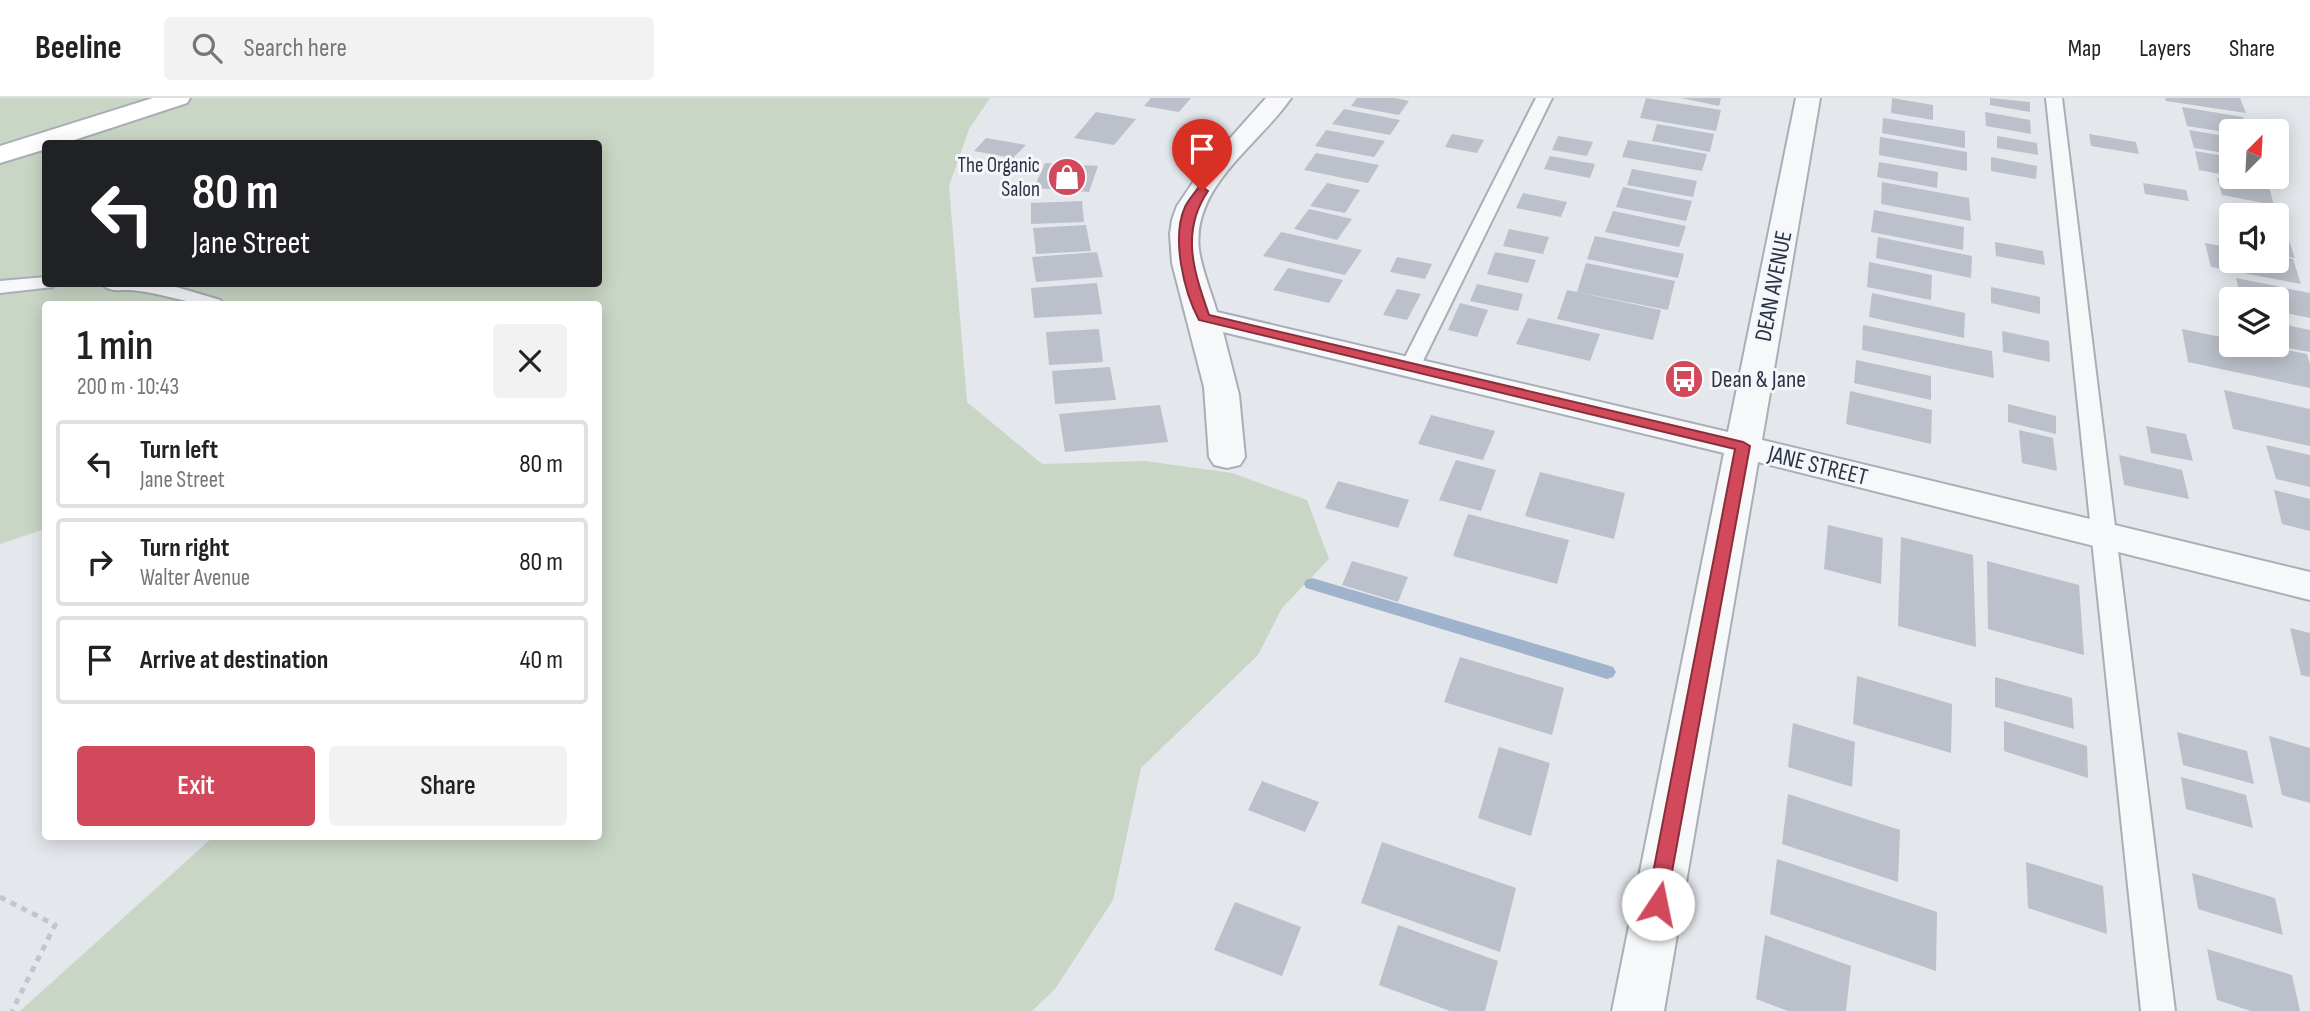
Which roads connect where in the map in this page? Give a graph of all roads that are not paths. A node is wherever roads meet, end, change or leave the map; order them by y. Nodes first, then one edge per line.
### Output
1 (178, 98) edge
2 (1279, 98) edge
3 (1544, 98) edge
4 (1808, 98) edge
5 (2054, 98) edge
6 (47, 140) edge
7 (42, 142) edge
8 (0, 155) edge
9 (42, 283) edge
10 (0, 287) edge
11 (158, 287) edge
12 (203, 301) edge
13 (1204, 318) junction
14 (1410, 367) junction
15 (1743, 446) junction
16 (1227, 457) dead end
17 (2102, 535) junction
18 (2310, 586) edge
19 (1638, 1011) edge
20 (2158, 1011) edge

1 - 6 main road
2 - 13 street
3 - 14 lane
4 - 15 street, DEAN AVENUE
5 - 17 lane
7 - 8 main road
9 - 10 lane
11 - 12 lane
13 - 14 street, JANE STREET
13 - 16 street
14 - 15 street, JANE STREET
15 - 17 street, JANE STREET
15 - 19 street, DEAN AVENUE
17 - 18 street, JANE STREET
17 - 20 lane

